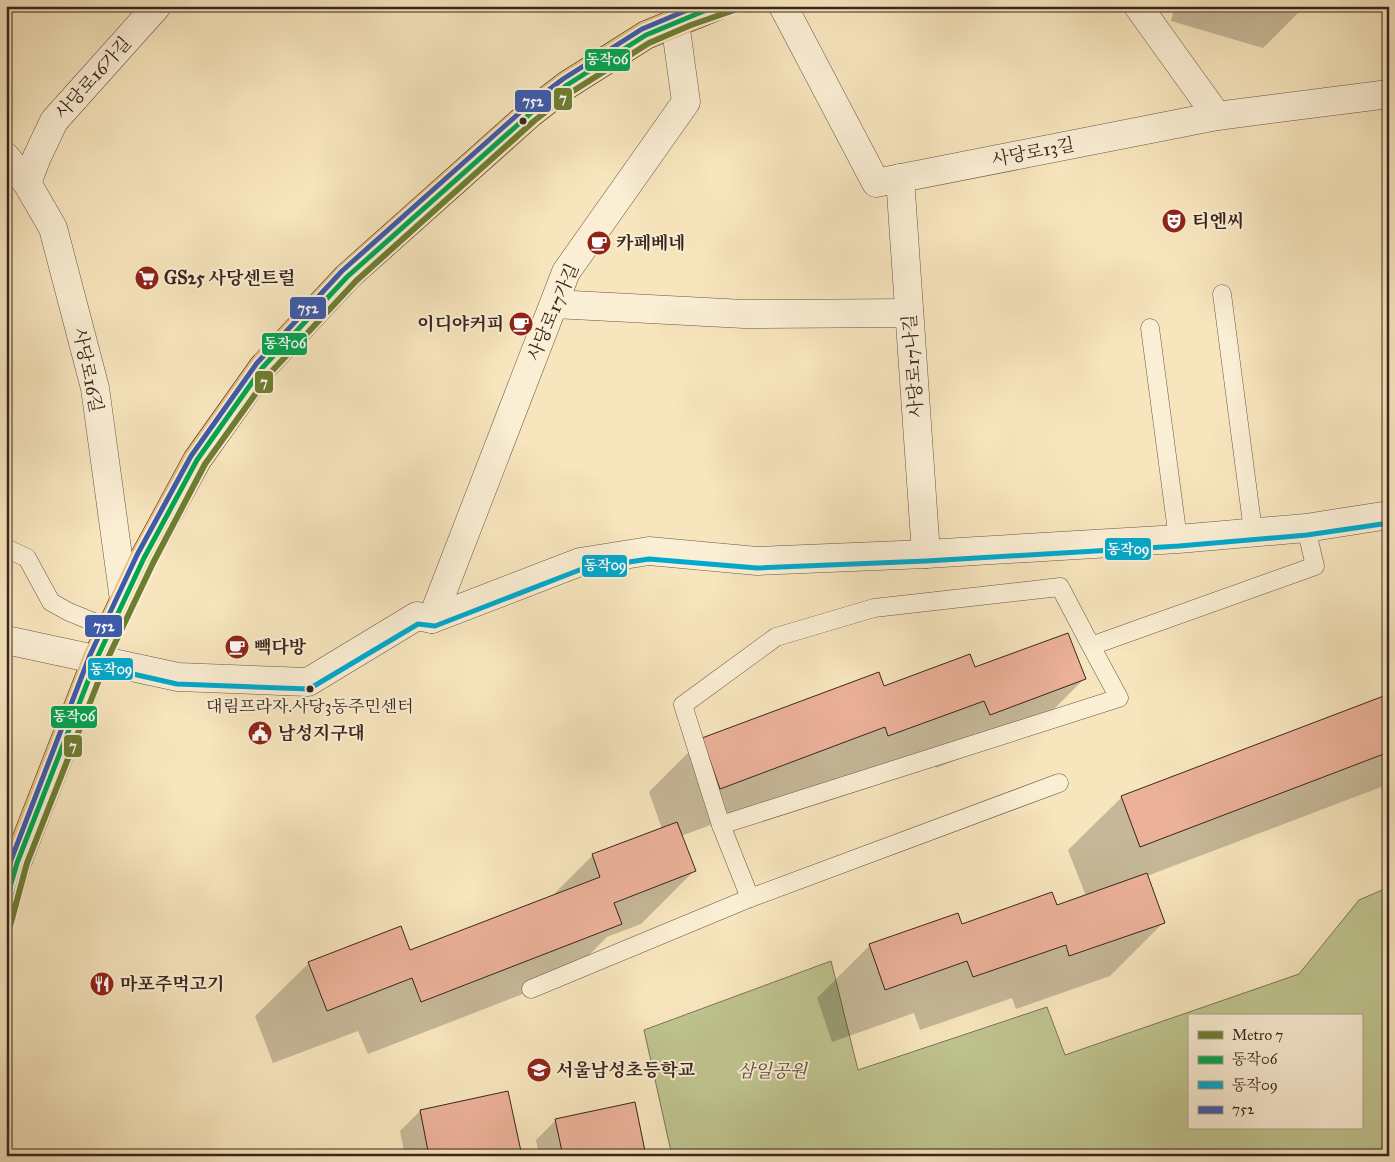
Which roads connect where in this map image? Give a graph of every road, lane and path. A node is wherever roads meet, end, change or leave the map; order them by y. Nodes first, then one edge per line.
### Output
1 (157, 6) edge
2 (717, 6) edge
3 (783, 6) edge
4 (1138, 6) edge
5 (675, 22) junction
6 (1389, 94) edge
7 (1217, 116) junction
8 (6, 157) edge
9 (900, 178) junction
10 (27, 183) junction
11 (1222, 294) dead end
12 (554, 304) junction
13 (909, 313) junction
14 (1150, 328) dead end
15 (1389, 515) edge
16 (1306, 528) junction
17 (1253, 531) junction
18 (1178, 539) junction
19 (6, 548) edge
20 (926, 554) junction
21 (124, 600) junction
22 (432, 619) junction
23 (111, 629) junction
24 (6, 640) edge
25 (1091, 646) junction
26 (97, 658) junction
27 (1059, 783) dead end
28 (721, 825) junction
29 (750, 898) junction
30 (6, 902) edge
31 (532, 989) dead end

1 - 10 street, 사당로16가길
2 - 5 main road
3 - 9 street, 사당로13길
4 - 7 street
5 - 12 street, 사당로17가길
5 - 21 main road
6 - 7 street, 사당로13길
7 - 9 street, 사당로13길
8 - 10 street, 사당로16길
9 - 13 street, 사당로17나길
10 - 21 street, 사당로16길
11 - 17 lane
12 - 13 street
12 - 22 street, 사당로17가길
13 - 20 street, 사당로17나길
14 - 18 lane
15 - 16 street
16 - 17 street
16 - 25 lane
17 - 18 street
18 - 20 street
19 - 23 lane
20 - 22 street
21 - 23 main road
22 - 26 street
23 - 26 main road
24 - 26 street
25 - 28 lane
25 - 28 lane
26 - 30 main road
27 - 29 lane
28 - 29 lane
29 - 31 lane

